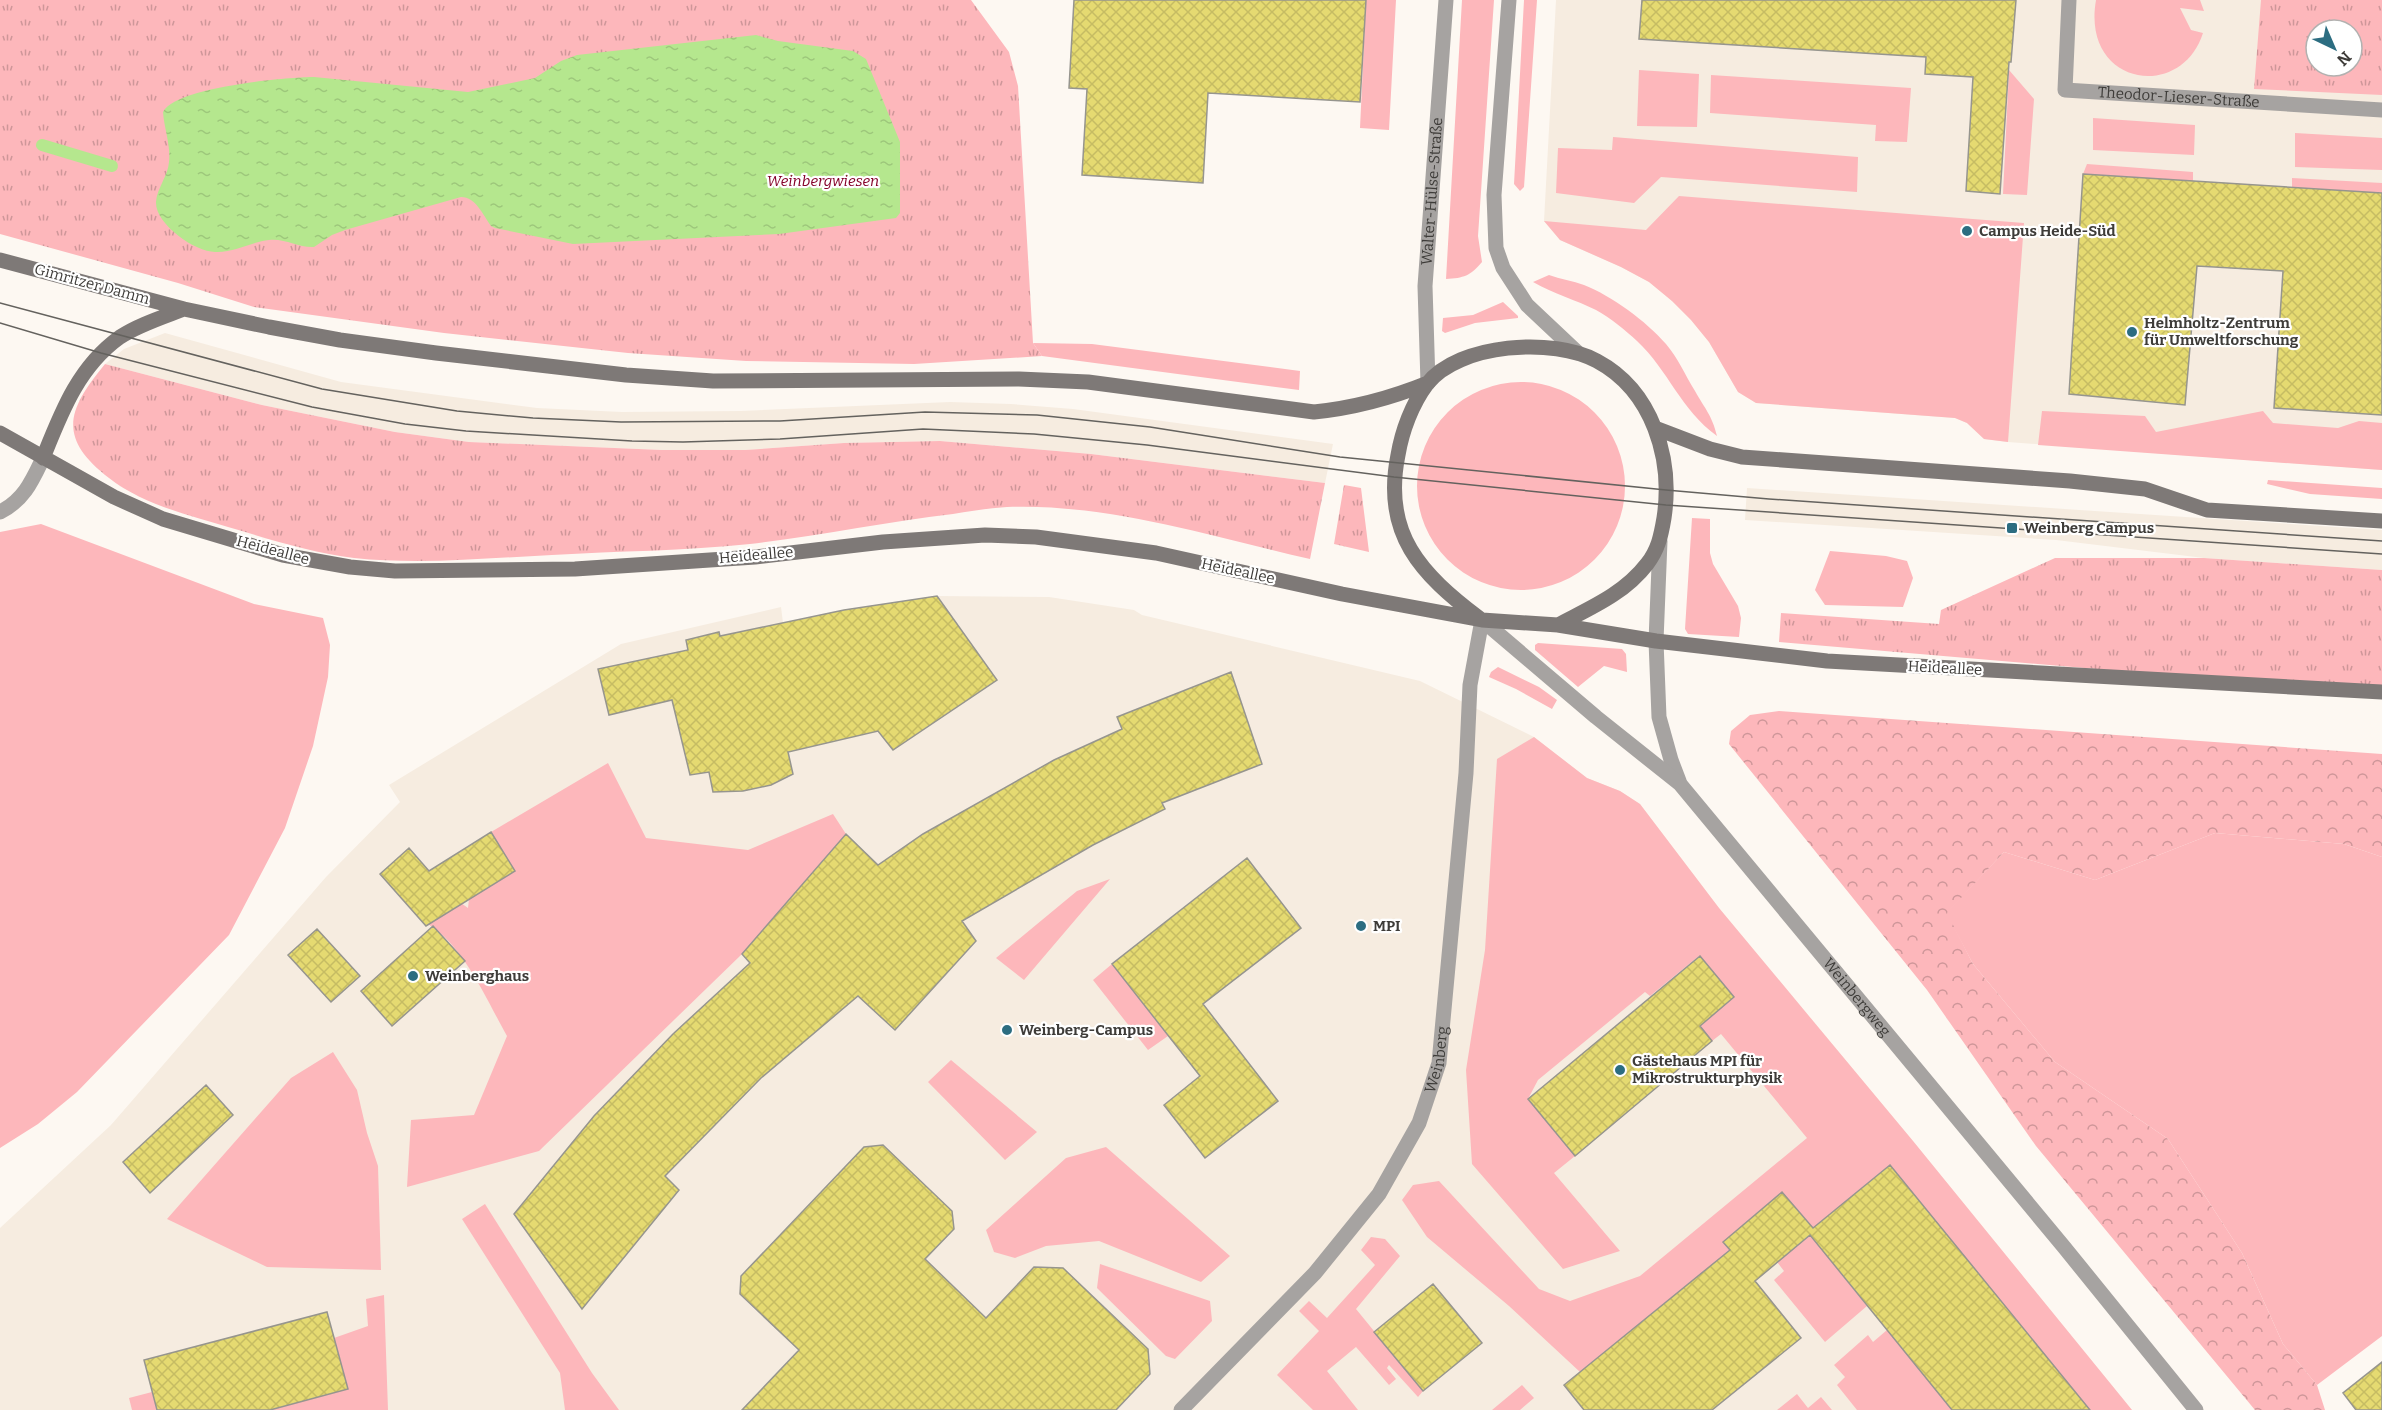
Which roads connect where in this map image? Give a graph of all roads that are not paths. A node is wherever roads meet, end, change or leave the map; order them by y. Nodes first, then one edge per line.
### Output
1 (1446, 0) edge
2 (1509, 0) edge
3 (2069, 0) edge
4 (2382, 110) edge
5 (0, 260) edge
6 (184, 309) junction
7 (1578, 353) junction
8 (1428, 383) junction
9 (1655, 428) junction
10 (0, 433) edge
11 (43, 458) junction
12 (0, 512) edge
13 (2382, 521) edge
14 (1660, 541) junction
15 (1482, 620) junction
16 (1558, 625) junction
17 (1656, 641) junction
18 (2382, 693) edge
19 (1680, 784) junction
20 (1181, 1410) edge
21 (2196, 1410) edge

1 - 8 street, Walter-Hülse-Straße
2 - 7 street
3 - 4 street, Theodor-Lieser-Straße
5 - 6 main road, Gimritzer Damm
6 - 8 main road
6 - 11 main road
7 - 8 main road
7 - 9 main road
8 - 15 main road
9 - 13 main road
9 - 14 main road
10 - 11 main road
11 - 12 street
11 - 15 main road, Heideallee
14 - 16 main road
14 - 17 street
15 - 16 main road, Heideallee
15 - 19 street, Weinbergweg
15 - 20 street, Weinberg
16 - 17 main road, Heideallee
17 - 18 main road, Heideallee
17 - 19 street
19 - 21 street, Weinbergweg

